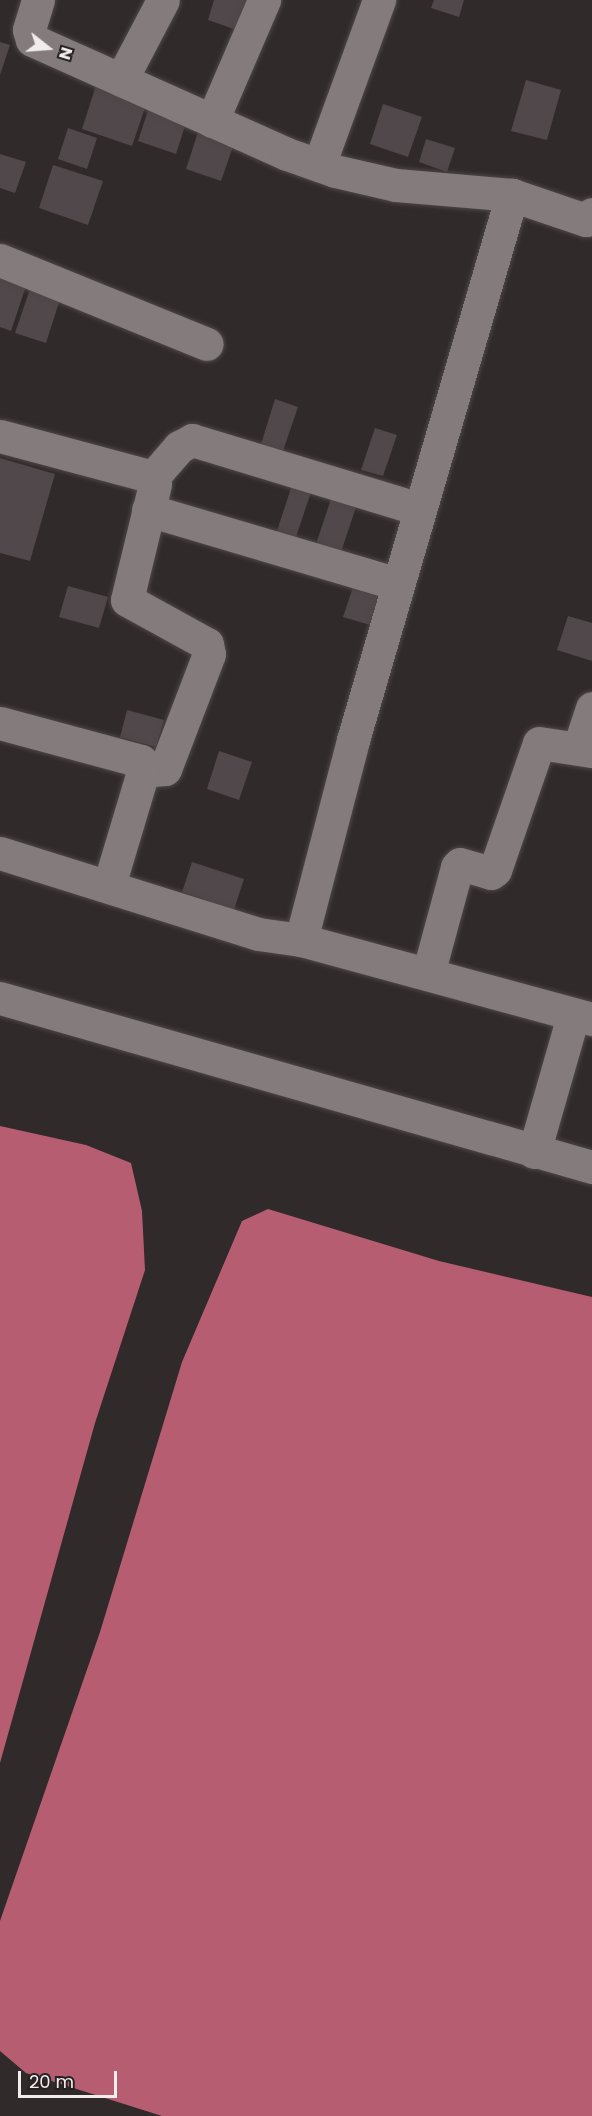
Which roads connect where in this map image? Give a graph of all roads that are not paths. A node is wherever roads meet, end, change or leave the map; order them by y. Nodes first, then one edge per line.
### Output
1 (38, 0) edge
2 (163, 0) edge
3 (264, 0) edge
4 (379, 0) edge
5 (121, 80) junction
6 (212, 121) junction
7 (319, 165) junction
8 (512, 195) junction
9 (590, 219) edge
10 (0, 260) edge
11 (207, 344) dead end
12 (0, 436) edge
13 (153, 477) junction
14 (419, 509) junction
15 (148, 510) junction
16 (398, 584) junction
17 (592, 708) edge
18 (0, 723) edge
19 (586, 749) edge
20 (143, 771) junction
21 (0, 853) edge
22 (109, 885) junction
23 (302, 940) junction
24 (428, 974) junction
25 (0, 998) edge
26 (580, 1024) edge
27 (534, 1152) junction
28 (592, 1167) edge

1 - 5 street
2 - 5 street
3 - 6 street
4 - 7 street
5 - 6 street
6 - 7 street
7 - 8 street
8 - 9 street
8 - 14 street
10 - 11 street
12 - 13 street
13 - 14 street
13 - 15 street
14 - 16 street
15 - 16 street
15 - 20 street
16 - 23 street
17 - 19 street
18 - 20 street
19 - 24 street
20 - 22 street
21 - 22 street
22 - 23 street
23 - 24 street
24 - 26 street
25 - 27 street
26 - 27 street
27 - 28 street

